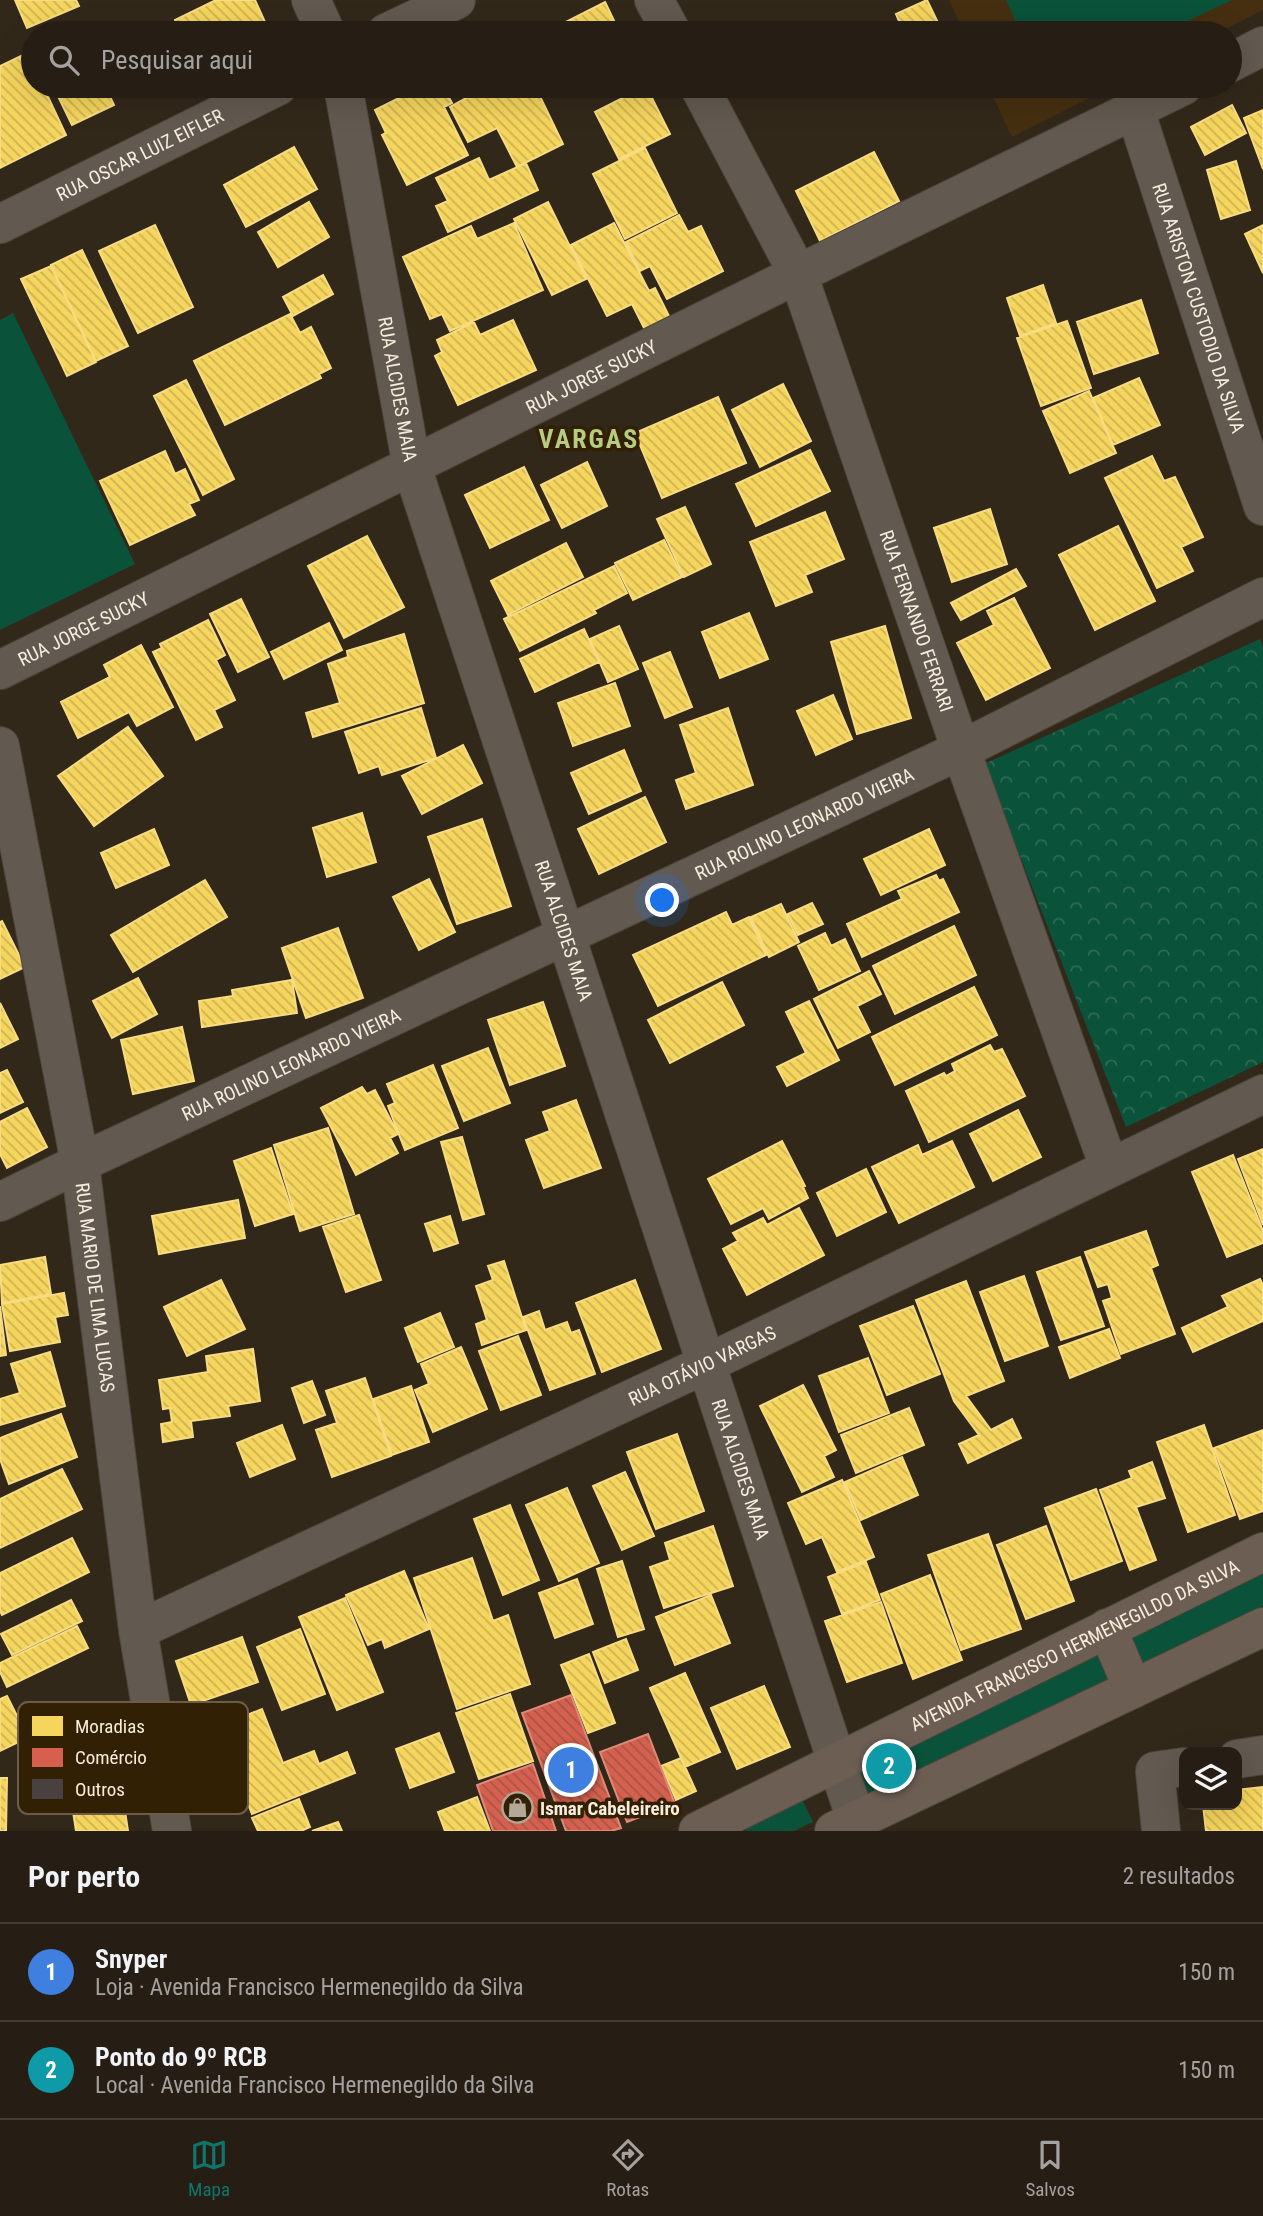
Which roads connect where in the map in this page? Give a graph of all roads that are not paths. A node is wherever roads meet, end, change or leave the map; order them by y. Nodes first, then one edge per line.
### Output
1 (311, 0) edge
2 (456, 0) edge
3 (654, 0) edge
4 (321, 21) edge
5 (411, 21) edge
6 (665, 21) edge
7 (1263, 46) edge
8 (1242, 57) edge
9 (254, 98) edge
10 (346, 98) edge
11 (705, 98) edge
12 (1159, 98) edge
13 (1135, 110) junction
14 (0, 223) edge
15 (798, 274) junction
16 (412, 467) junction
17 (1263, 506) edge
18 (1263, 597) edge
19 (0, 670) edge
20 (0, 746) edge
21 (961, 750) junction
22 (568, 936) junction
23 (1263, 1094) edge
24 (80, 1163) junction
25 (1109, 1167) junction
26 (0, 1202) edge
27 (706, 1364) junction
28 (1263, 1552) edge
29 (1263, 1627) edge
30 (1107, 1628) junction
31 (138, 1630) junction
32 (1133, 1689) junction
33 (150, 1702) edge
34 (1263, 1755) edge
35 (1242, 1758) edge
36 (836, 1761) junction
37 (1179, 1768) edge
38 (845, 1826) edge
39 (698, 1831) edge
40 (1161, 1831) edge

1 - 4 street
2 - 5 street
3 - 6 street
7 - 8 street
9 - 14 street, RUA OSCAR LUIZ EIFLER
10 - 16 street, RUA ALCIDES MAIA
11 - 15 street, RUA FERNANDO FERRARI
12 - 13 street, RUA JORGE SUCKY
13 - 15 street, RUA JORGE SUCKY
13 - 17 street, RUA ARISTON CUSTODIO DA SILVA
15 - 16 street, RUA JORGE SUCKY
15 - 21 street, RUA FERNANDO FERRARI
16 - 19 street, RUA JORGE SUCKY
16 - 22 street, RUA ALCIDES MAIA
18 - 21 street, RUA ROLINO LEONARDO VIEIRA
20 - 24 street, RUA MARIO DE LIMA LUCAS
21 - 22 street, RUA ROLINO LEONARDO VIEIRA
21 - 25 street, RUA FERNANDO FERRARI
22 - 24 street, RUA ROLINO LEONARDO VIEIRA
22 - 27 street, RUA ALCIDES MAIA
23 - 25 street, RUA OTÁVIO VARGAS
24 - 26 street, RUA ROLINO LEONARDO VIEIRA
24 - 31 street, RUA MARIO DE LIMA LUCAS
25 - 27 street, RUA OTÁVIO VARGAS
27 - 31 street, RUA OTÁVIO VARGAS
27 - 36 street, RUA ALCIDES MAIA
28 - 30 main road, AVENIDA FRANCISCO HERMENEGILDO DA SILVA
29 - 32 main road
30 - 32 main road
30 - 36 main road, AVENIDA FRANCISCO HERMENEGILDO DA SILVA
31 - 33 street, RUA MARIO DE LIMA LUCAS
32 - 38 main road
34 - 35 street
36 - 38 street, RUA ALCIDES MAIA
36 - 39 main road, AVENIDA FRANCISCO HERMENEGILDO DA SILVA
37 - 40 street

